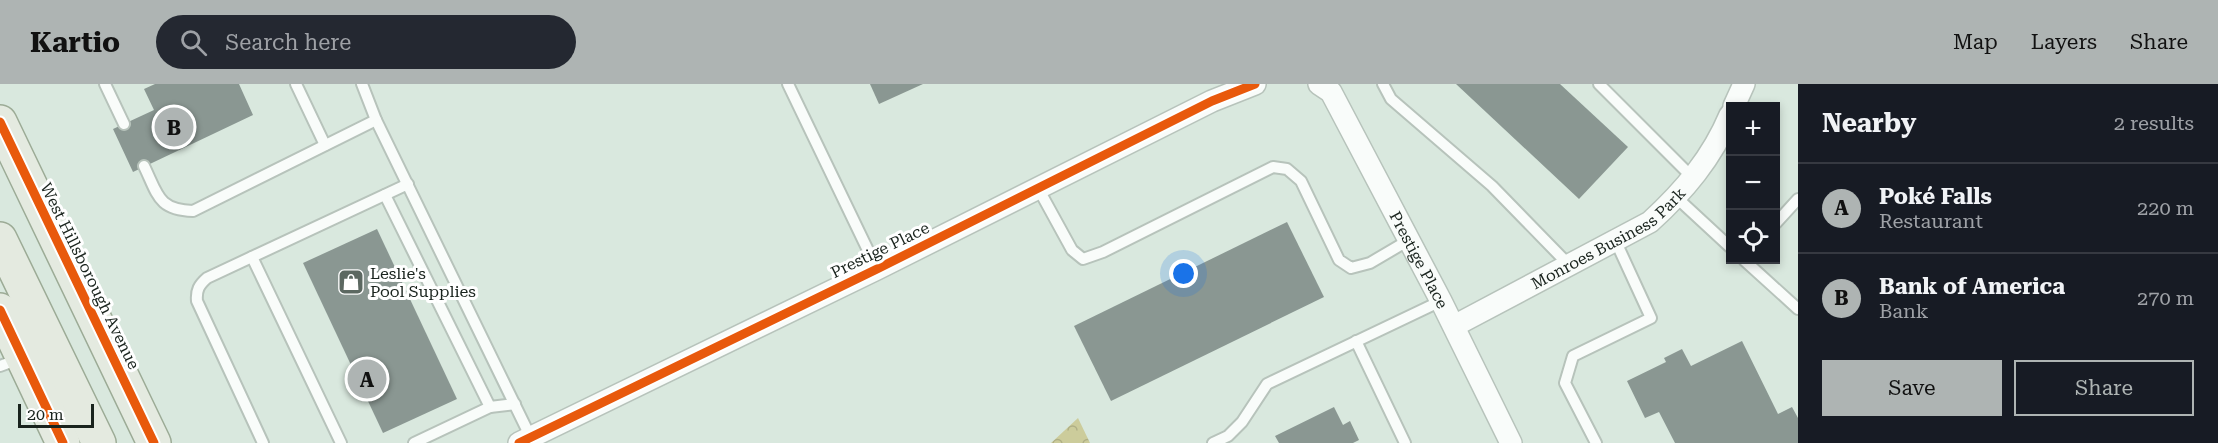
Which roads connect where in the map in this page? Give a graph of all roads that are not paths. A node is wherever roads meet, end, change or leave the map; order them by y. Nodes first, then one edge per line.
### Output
1 (105, 84) edge
2 (296, 84) edge
3 (362, 84) edge
4 (788, 84) edge
5 (1255, 84) edge
6 (1319, 84) edge
7 (1383, 84) edge
8 (1599, 84) edge
9 (1744, 84) edge
10 (1736, 102) edge
11 (376, 120) junction
12 (124, 124) dead end
13 (1726, 125) edge
14 (2, 129) edge
15 (325, 145) junction
16 (144, 166) dead end
17 (1693, 178) junction
18 (408, 184) junction
19 (1038, 188) junction
20 (385, 195) junction
21 (1677, 198) junction
22 (1798, 199) edge
23 (1780, 219) edge
24 (0, 239) edge
25 (1409, 240) junction
26 (1616, 242) junction
27 (1726, 242) edge
28 (252, 257) junction
29 (1748, 264) edge
30 (1570, 266) junction
31 (877, 268) junction
32 (1441, 301) junction
33 (1798, 309) edge
34 (0, 310) edge
35 (1454, 326) junction
36 (1356, 342) junction
37 (11, 362) edge
38 (515, 404) junction
39 (490, 407) junction
40 (525, 440) edge
41 (63, 443) edge
42 (99, 443) edge
43 (154, 443) edge
44 (263, 443) edge
45 (341, 443) edge
46 (414, 443) edge
47 (1213, 443) edge
48 (1405, 443) edge
49 (1510, 443) edge
50 (1596, 443) edge

1 - 12 lane
2 - 15 lane
3 - 11 lane
4 - 31 lane
5 - 19 street, Prestige Place
6 - 25 street, Prestige Place
7 - 30 lane
8 - 17 lane
9 - 10 street
11 - 15 lane
11 - 18 lane
13 - 17 street, Monroes Business Park
14 - 43 main road, West Hillsborough Avenue
15 - 16 lane
17 - 21 street, Monroes Business Park
18 - 20 lane
18 - 38 lane
19 - 25 lane
19 - 31 street, Prestige Place
20 - 28 lane
20 - 39 lane
21 - 26 street, Monroes Business Park
21 - 27 lane
22 - 23 lane
24 - 42 main road
25 - 32 street, Prestige Place
26 - 30 street, Monroes Business Park
26 - 50 lane
28 - 44 lane
28 - 45 lane
29 - 33 lane
30 - 35 street, Monroes Business Park
31 - 40 street, Prestige Place
32 - 35 street, Prestige Place
32 - 36 lane
34 - 37 main road
35 - 49 street, Prestige Place
36 - 47 lane
36 - 48 lane
37 - 41 main road
38 - 39 lane
38 - 40 lane
39 - 46 lane

